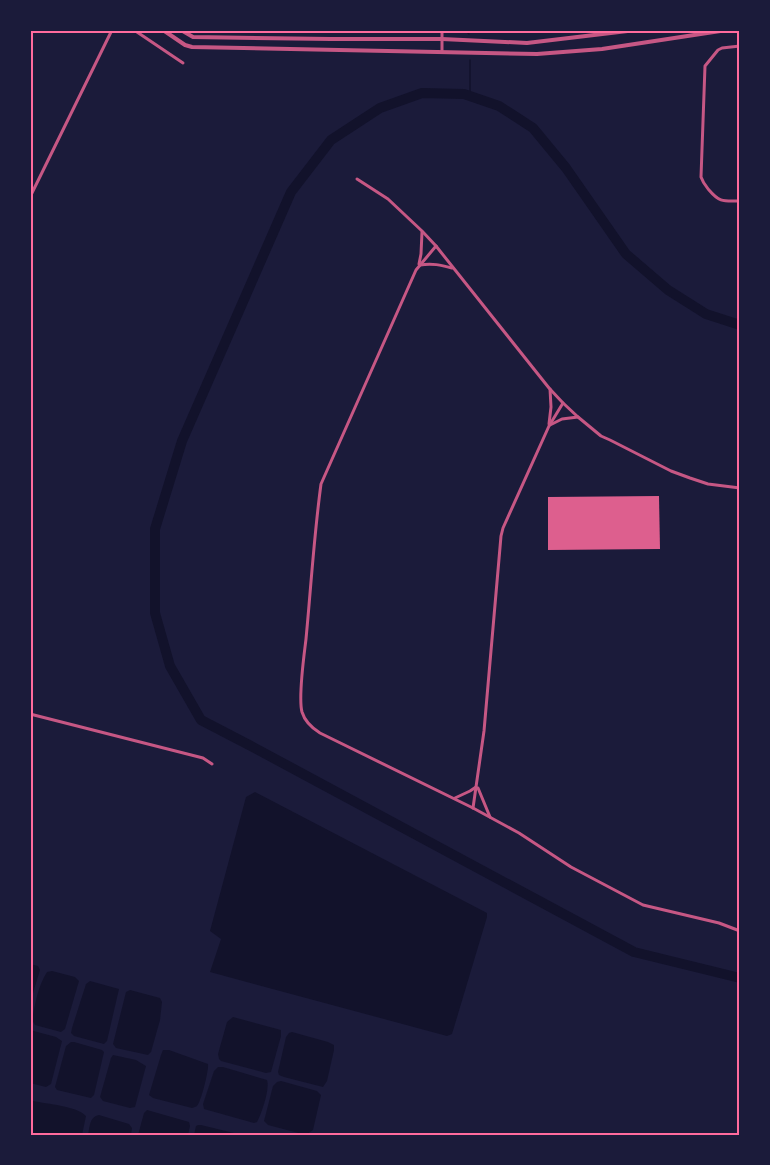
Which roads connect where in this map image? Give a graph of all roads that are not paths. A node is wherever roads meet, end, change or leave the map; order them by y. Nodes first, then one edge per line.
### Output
1 (112, 30) edge
2 (134, 30) edge
3 (163, 30) edge
4 (181, 30) edge
5 (442, 30) edge
6 (636, 30) edge
7 (727, 30) edge
8 (607, 32) edge
9 (442, 39) junction
10 (740, 46) edge
11 (442, 51) junction
12 (183, 63) dead end
13 (357, 179) dead end
14 (30, 197) edge
15 (740, 201) edge
16 (422, 231) junction
17 (436, 246) junction
18 (418, 266) junction
19 (454, 268) junction
20 (549, 388) junction
21 (563, 403) junction
22 (578, 417) junction
23 (549, 426) junction
24 (740, 488) edge
25 (30, 714) edge
26 (212, 764) dead end
27 (477, 786) junction
28 (454, 798) junction
29 (473, 808) junction
30 (490, 817) junction
31 (740, 931) edge

1 - 14 street
2 - 12 street
3 - 11 street
4 - 9 street
5 - 9 street
6 - 8 street
7 - 11 street
8 - 9 street
9 - 11 street
10 - 15 street
13 - 16 street
16 - 17 street
16 - 18 street
17 - 18 street
17 - 19 street
18 - 19 street
18 - 28 street
19 - 20 street
20 - 21 street
20 - 23 street
21 - 22 street
21 - 23 street
22 - 23 street
22 - 24 street
23 - 27 street
25 - 26 street
27 - 28 street
27 - 29 street
27 - 30 street
28 - 29 street
29 - 30 street
30 - 31 street

